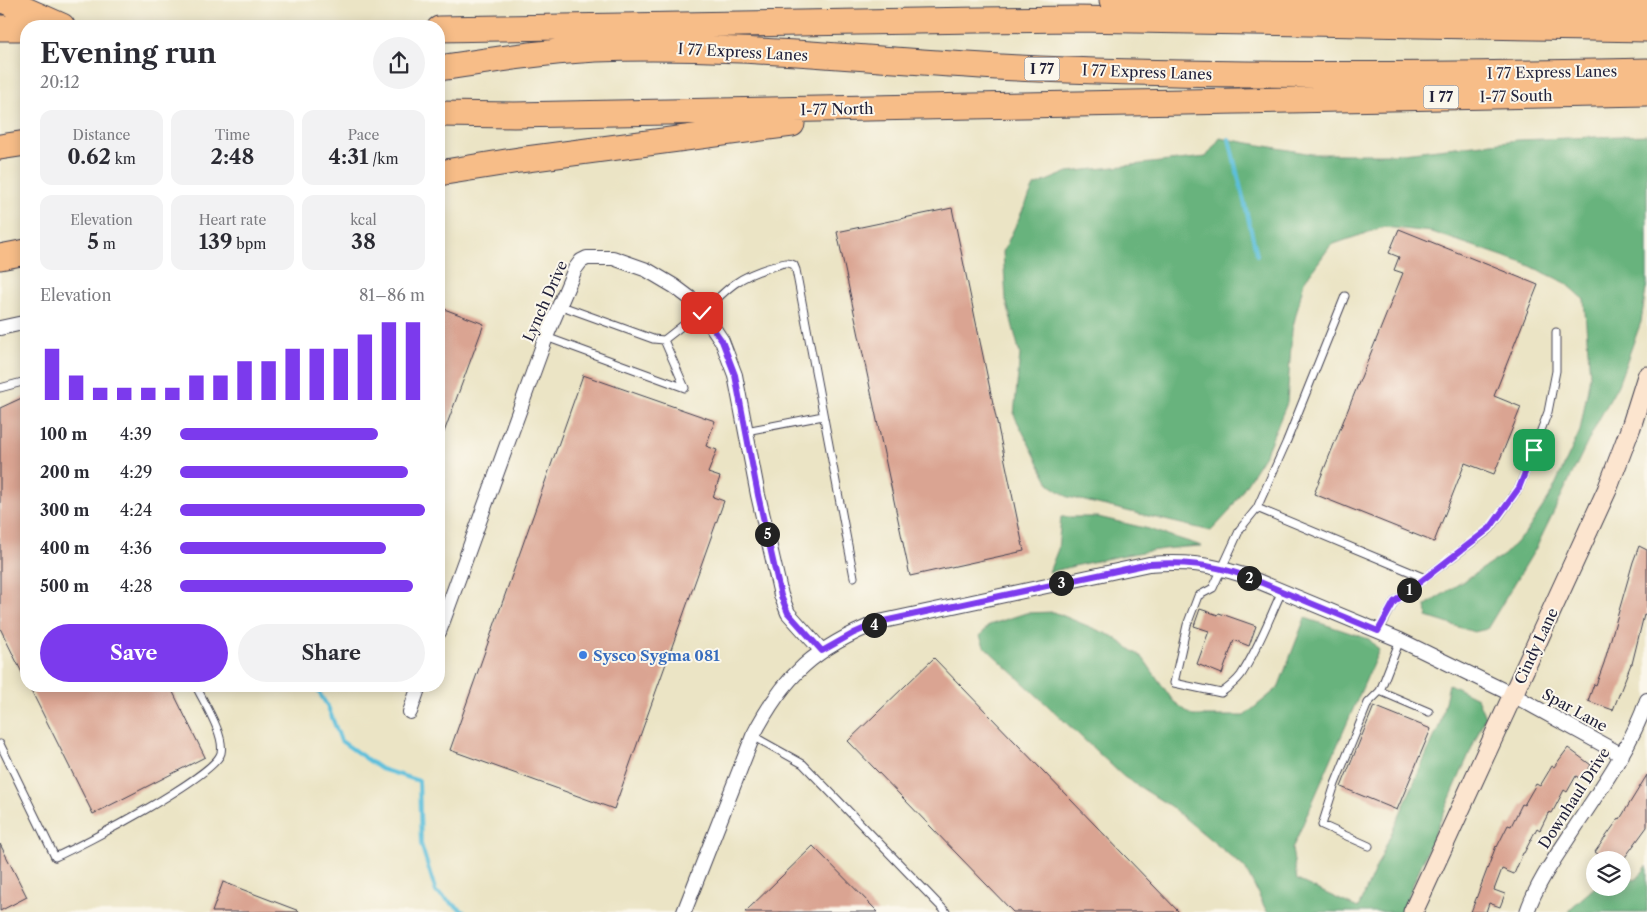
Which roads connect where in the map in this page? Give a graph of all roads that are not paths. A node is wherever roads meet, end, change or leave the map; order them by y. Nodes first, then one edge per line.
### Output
1 (3, 0) edge
2 (1112, 0) edge
3 (1647, 9) edge
4 (48, 20) edge
5 (0, 28) edge
6 (20, 28) edge
7 (445, 29) edge
8 (1647, 29) edge
9 (445, 67) edge
10 (1647, 71) edge
11 (1647, 94) edge
12 (1236, 101) joint
13 (913, 108) junction
14 (445, 114) edge
15 (20, 144) edge
16 (0, 147) edge
17 (445, 172) edge
18 (20, 253) edge
19 (0, 257) edge
20 (1345, 296) dead end
21 (560, 305) junction
22 (702, 312) junction
23 (20, 324) edge
24 (0, 328) edge
25 (1556, 332) dead end
26 (546, 337) junction
27 (664, 340) junction
28 (1647, 376) edge
29 (20, 383) edge
30 (0, 388) edge
31 (823, 416) junction
32 (746, 431) junction
33 (1257, 508) junction
34 (1221, 568) junction
35 (854, 576) dead end
36 (1425, 578) junction
37 (1282, 591) junction
38 (445, 615) edge
39 (1378, 631) junction
40 (1400, 640) junction
41 (822, 651) junction
42 (1380, 691) junction
43 (199, 692) edge
44 (417, 692) edge
45 (1513, 695) junction
46 (1647, 700) edge
47 (410, 712) dead end
48 (1429, 712) dead end
49 (753, 736) junction
50 (0, 744) edge
51 (1622, 755) junction
52 (1369, 846) dead end
53 (684, 912) edge
54 (946, 912) edge
55 (1413, 912) edge
56 (1527, 912) edge

1 - 4 highway
2 - 3 highway
5 - 6 highway
7 - 8 highway, I 77 Express Lanes
9 - 10 highway, I 77 Express Lanes / I 77
11 - 12 highway, I-77 South / I 77
12 - 13 highway, I-77 North / I 77
13 - 14 highway, I-77 North / I 77
13 - 17 highway
15 - 16 highway
18 - 19 highway
20 - 33 lane
21 - 22 street, Lynch Drive
21 - 26 street, Lynch Drive
21 - 27 lane
22 - 27 lane
22 - 31 lane
22 - 32 street, Lynch Drive
23 - 24 street
25 - 36 lane
26 - 27 lane
26 - 38 street, Lynch Drive
28 - 45 main road, Cindy Lane
29 - 30 lane
31 - 32 lane
31 - 35 lane
32 - 41 street, Lynch Drive
33 - 34 lane
33 - 36 lane
34 - 37 street, Spar Lane
34 - 37 lane
34 - 41 street, Spar Lane
36 - 39 lane
37 - 39 street, Spar Lane
39 - 40 street, Spar Lane
40 - 42 lane
40 - 45 street, Spar Lane
41 - 49 street, Spar Lane
42 - 48 lane
42 - 52 lane
43 - 50 lane
44 - 47 street
45 - 51 street, Spar Lane
45 - 55 main road, Cindy Lane
46 - 51 street, Downhaul Drive
49 - 53 street, Spar Lane
49 - 54 lane
51 - 56 street, Downhaul Drive

